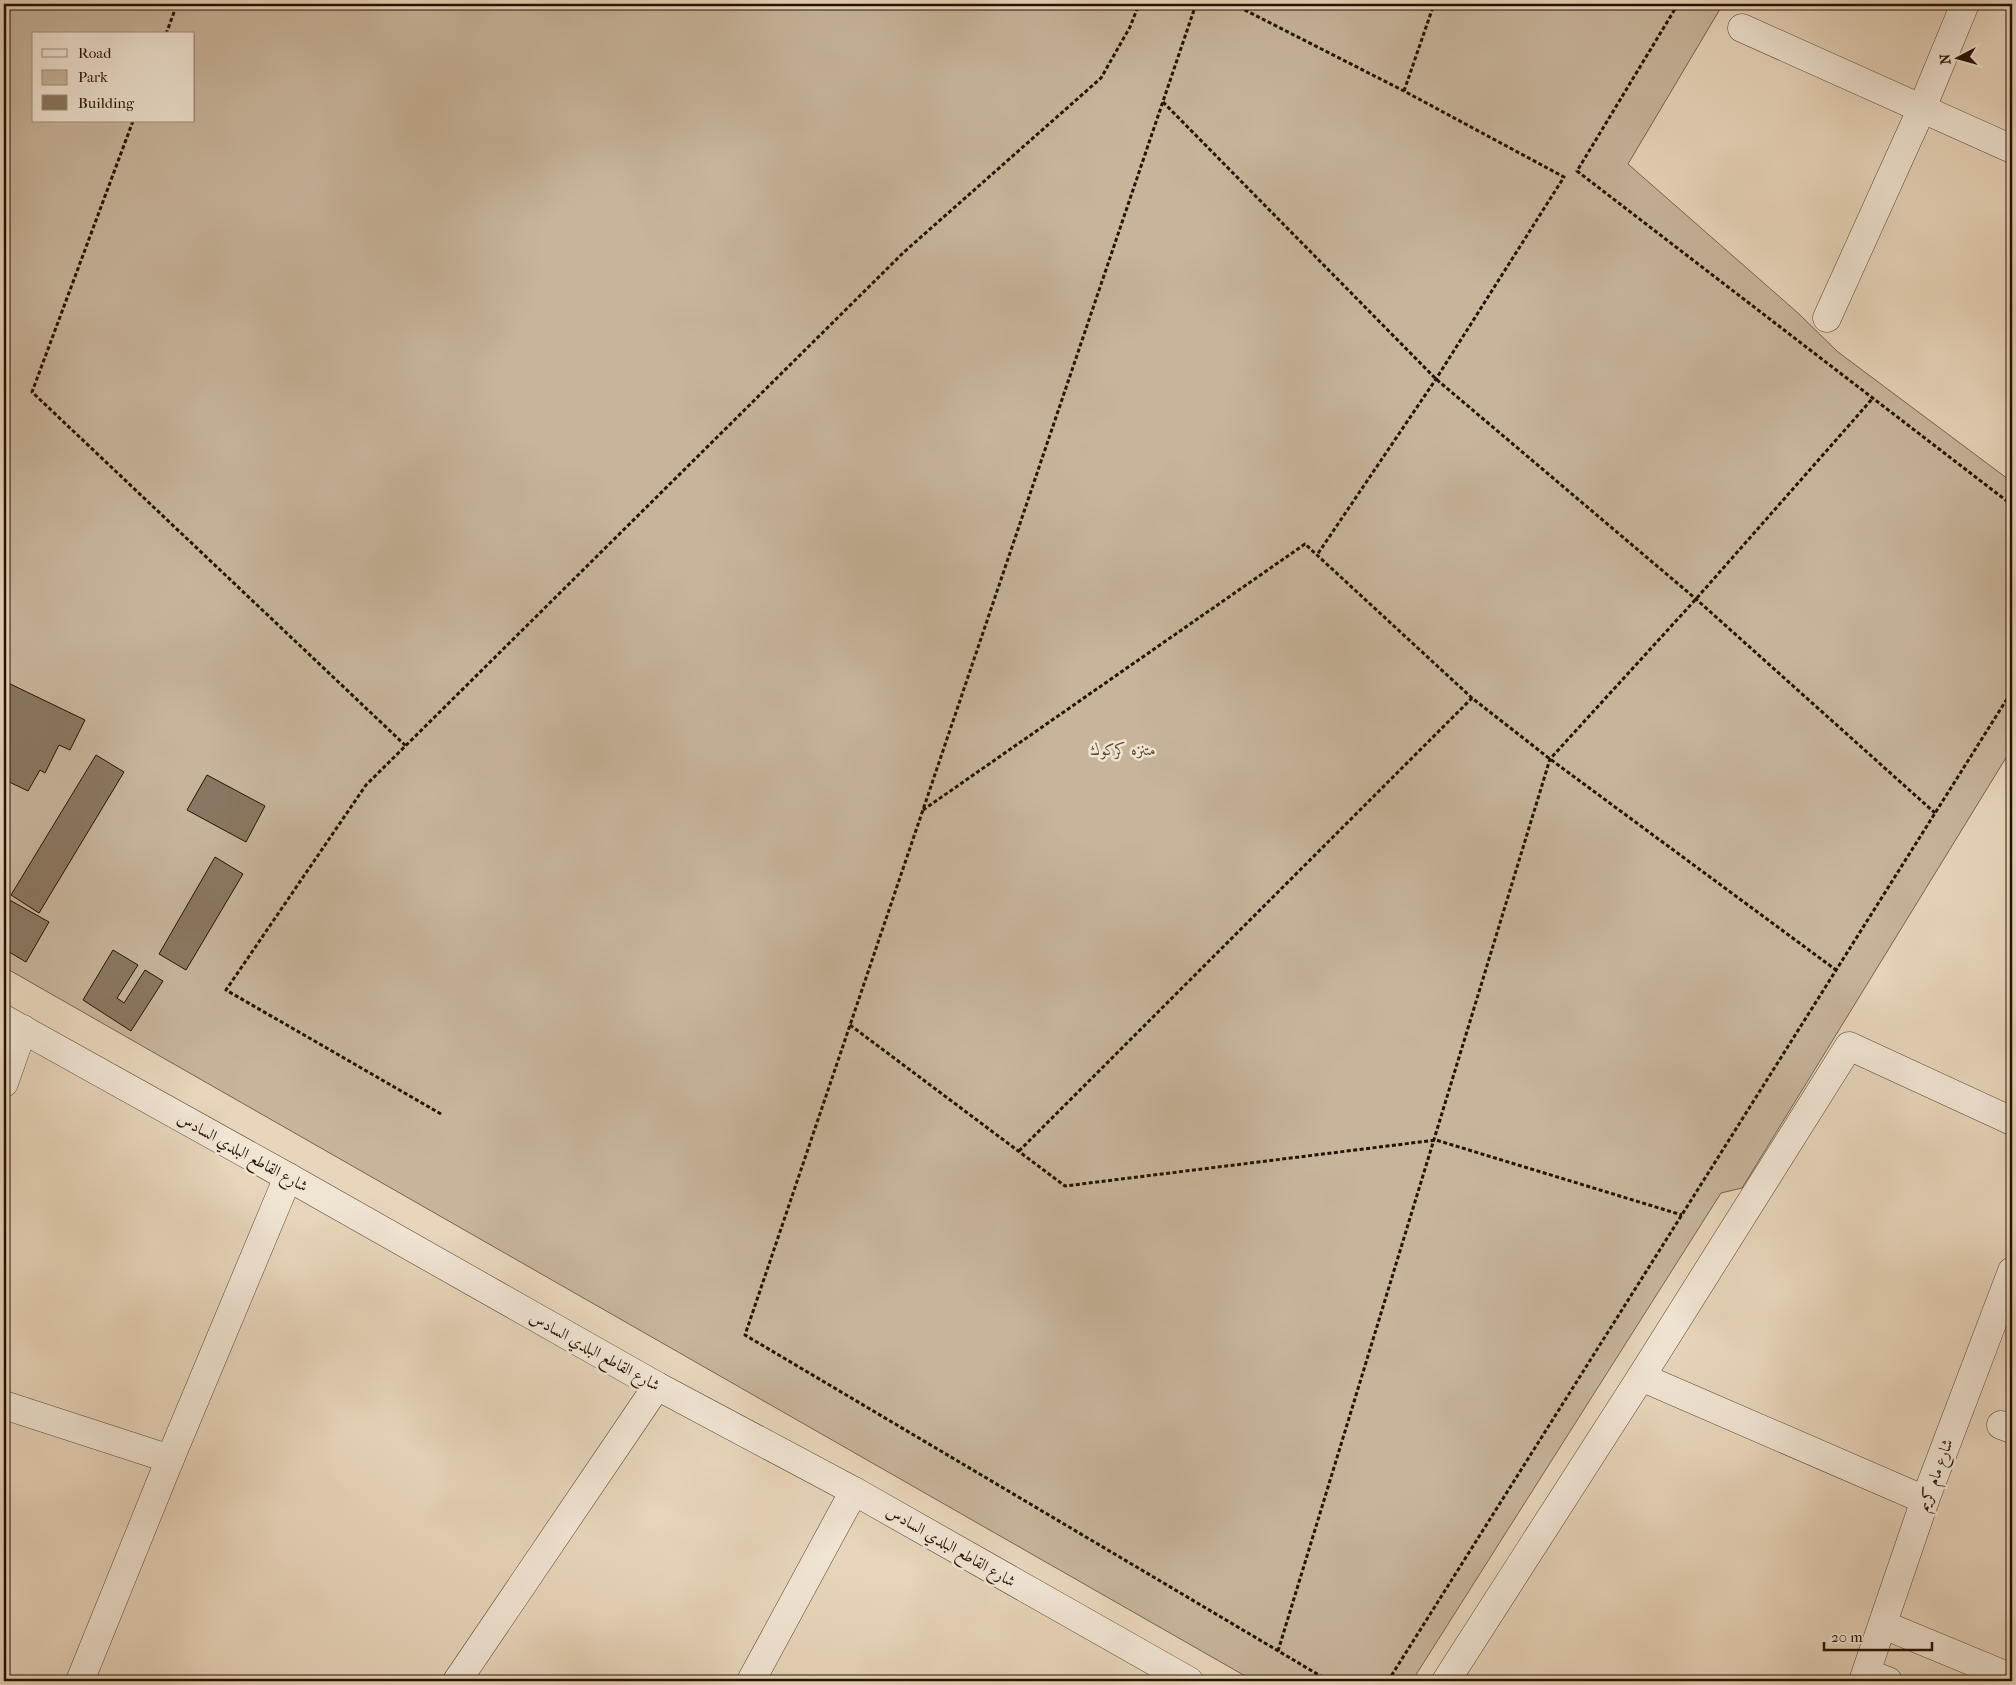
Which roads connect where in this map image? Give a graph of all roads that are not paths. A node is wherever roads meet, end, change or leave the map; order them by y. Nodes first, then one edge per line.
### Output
1 (1965, 4) edge
2 (1742, 28) dead end
3 (1922, 108) junction
4 (2012, 150) edge
5 (1826, 318) dead end
6 (13, 1024) edge
7 (4, 1083) edge
8 (2012, 1121) edge
9 (288, 1177) junction
10 (2012, 1271) edge
11 (1641, 1377) junction
12 (657, 1386) junction
13 (4, 1405) edge
14 (170, 1459) junction
15 (854, 1491) junction
16 (1925, 1500) junction
17 (1884, 1625) junction
18 (1873, 1678) edge
19 (2012, 1678) edge
20 (80, 1681) edge
21 (457, 1681) edge
22 (751, 1681) edge
23 (1189, 1681) edge
24 (1446, 1681) edge

1 - 3 street
2 - 3 street
3 - 4 street
3 - 5 street
6 - 7 street
6 - 9 street, شارع القاطع البلدي السادس
8 - 11 street
9 - 12 street, شارع القاطع البلدي السادس
9 - 14 street
10 - 16 street, شارع مام كريم
11 - 16 street
11 - 24 street
12 - 15 street, شارع القاطع البلدي السادس
12 - 21 street
13 - 14 street
14 - 20 street
15 - 22 street
15 - 23 street, شارع القاطع البلدي السادس
16 - 17 street, شارع مام كريم
17 - 18 street, شارع مام كريم
17 - 19 street

